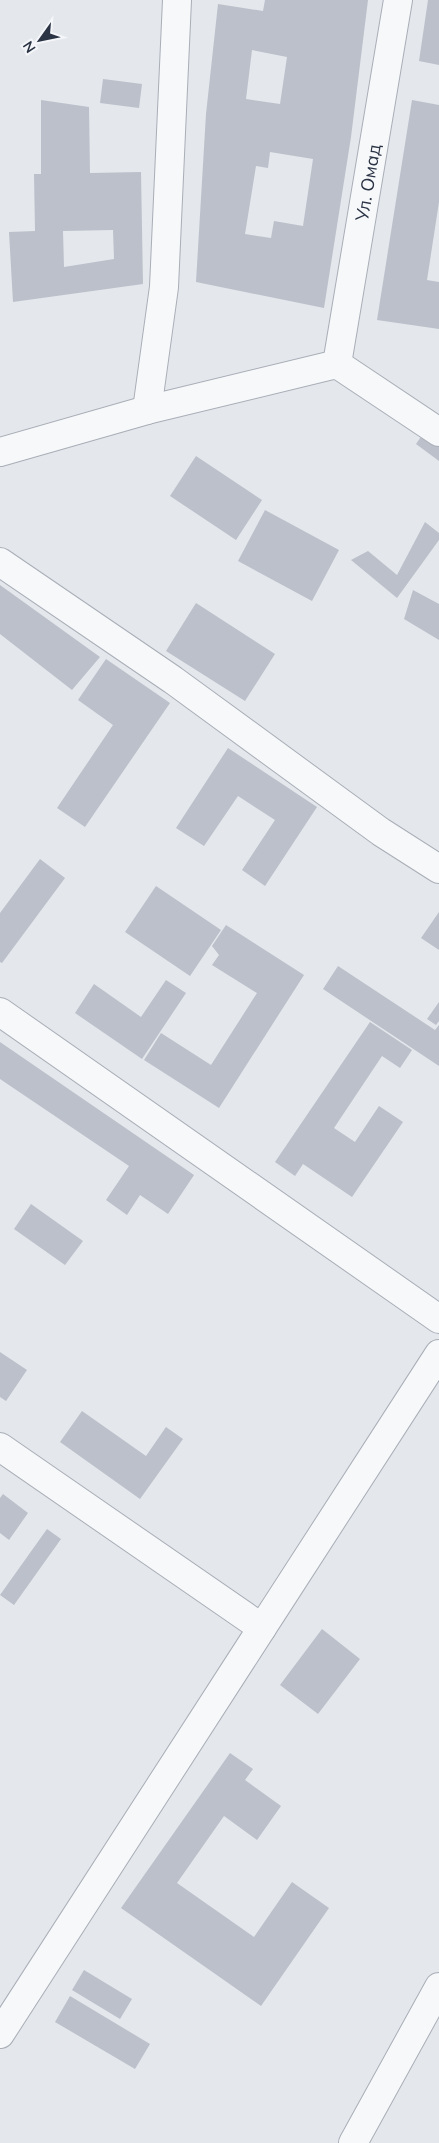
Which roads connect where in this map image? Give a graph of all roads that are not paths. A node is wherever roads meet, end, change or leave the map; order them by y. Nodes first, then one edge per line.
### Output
1 (177, 0) edge
2 (398, 0) edge
3 (337, 364) junction
4 (147, 410) junction
5 (439, 432) edge
6 (0, 452) edge
7 (0, 562) edge
8 (439, 869) edge
9 (0, 1012) edge
10 (439, 1319) edge
11 (439, 1354) edge
12 (0, 1447) edge
13 (262, 1628) junction
14 (439, 1987) edge
15 (0, 2034) edge
16 (353, 2143) edge

1 - 4 street
2 - 3 street, Ул. Омад
3 - 4 street
3 - 5 street
4 - 6 street
7 - 8 street
9 - 10 street
11 - 13 street
12 - 13 street
13 - 15 street
14 - 16 street

